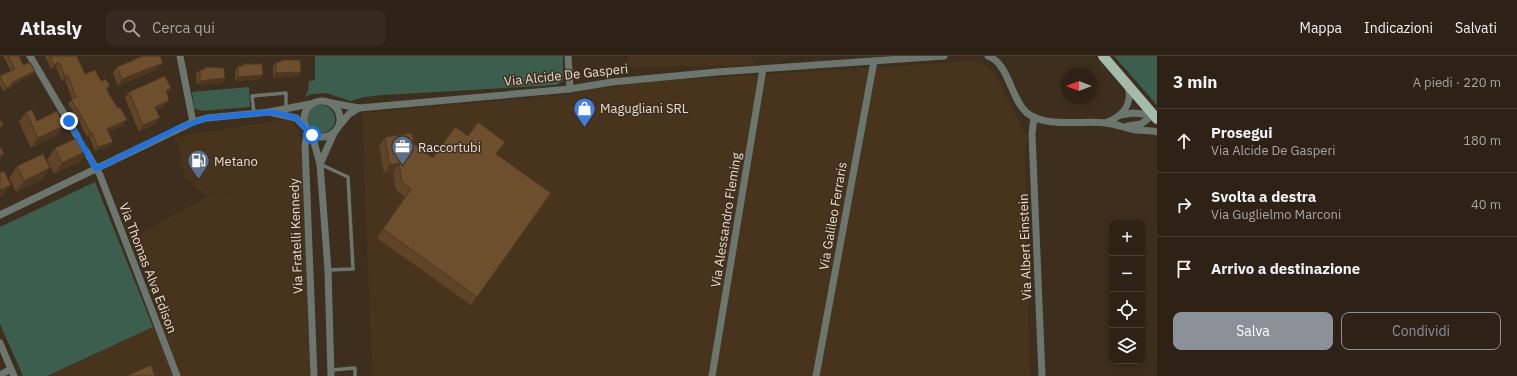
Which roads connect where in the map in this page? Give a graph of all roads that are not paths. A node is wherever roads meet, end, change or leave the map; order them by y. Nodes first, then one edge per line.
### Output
1 (30, 56) edge
2 (180, 56) edge
3 (568, 56) edge
4 (944, 56) edge
5 (989, 56) edge
6 (1103, 56) edge
7 (874, 61) junction
8 (763, 69) junction
9 (1128, 86) junction
10 (570, 89) junction
11 (330, 102) junction
12 (310, 104) junction
13 (359, 108) junction
14 (286, 109) junction
15 (269, 112) junction
16 (254, 114) junction
17 (1118, 116) junction
18 (1034, 117) junction
19 (1155, 117) edge
20 (193, 122) junction
21 (1105, 123) junction
22 (1118, 126) junction
23 (306, 129) junction
24 (336, 130) junction
25 (1157, 132) edge
26 (320, 164) junction
27 (96, 169) junction
28 (0, 215) edge
29 (328, 270) junction
30 (0, 343) edge
31 (12, 373) edge
32 (331, 373) edge
33 (0, 375) edge
34 (177, 376) edge
35 (314, 376) edge
36 (355, 376) edge
37 (712, 376) edge
38 (816, 376) edge
39 (1042, 376) edge

1 - 27 street, Via Thomas Alva Edison
2 - 20 street
3 - 10 street
4 - 7 street, Via Alcide De Gasperi
5 - 18 street
6 - 9 main road
7 - 8 street, Via Alcide De Gasperi
7 - 38 street, Via Galileo Ferraris
8 - 10 street, Via Alcide De Gasperi
8 - 37 street, Via Alessandro Fleming
9 - 17 street
9 - 19 main road
10 - 13 street, Via Alcide De Gasperi
11 - 12 street
11 - 13 street, Via Alcide De Gasperi
11 - 24 street
12 - 14 street
12 - 23 street
13 - 24 street
14 - 15 street
14 - 16 lane
15 - 16 street
15 - 23 street
16 - 20 street
17 - 19 street
17 - 21 street
18 - 21 street
18 - 39 street, Via Albert Einstein
19 - 22 street
20 - 27 street
21 - 22 street
22 - 25 street
23 - 24 street
23 - 26 street
23 - 35 street, Via Fratelli Kennedy
24 - 26 street
26 - 29 street
26 - 29 lane
27 - 28 street
27 - 34 street, Via Thomas Alva Edison
29 - 32 street
30 - 31 street
31 - 33 street
32 - 36 lane

